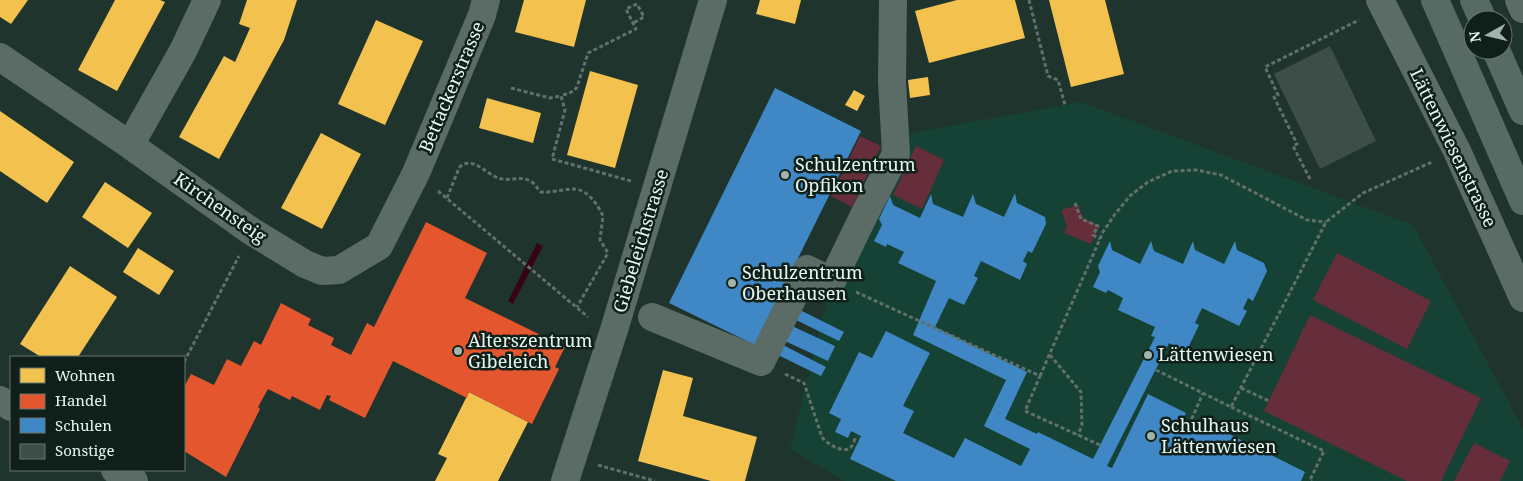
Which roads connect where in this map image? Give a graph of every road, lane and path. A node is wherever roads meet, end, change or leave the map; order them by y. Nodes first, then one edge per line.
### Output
1 (207, 0) edge
2 (486, 0) edge
3 (713, 0) edge
4 (892, 0) edge
5 (1029, 0) edge
6 (1436, 0) edge
7 (1519, 0) edge
8 (1373, 8) edge
9 (1523, 9) edge
10 (633, 23) junction
11 (0, 57) edge
12 (1500, 60) edge
13 (511, 88) dead end
14 (561, 96) junction
15 (1064, 105) dead end
16 (1523, 112) edge
17 (130, 145) junction
18 (1457, 151) junction
19 (416, 173) junction
20 (1310, 179) dead end
21 (639, 183) dead end
22 (447, 198) junction
23 (1523, 200) edge
24 (1075, 203) dead end
25 (1326, 222) junction
26 (252, 231) junction
27 (1100, 238) junction
28 (832, 281) junction
29 (1523, 298) edge
30 (576, 307) junction
31 (652, 317) dead end
32 (591, 319) dead end
33 (1050, 355) junction
34 (185, 360) edge
35 (1156, 370) dead end
36 (1040, 376) junction
37 (804, 383) dead end
38 (1241, 388) junction
39 (1204, 393) junction
40 (1269, 401) dead end
41 (1231, 407) junction
42 (1189, 425) dead end
43 (1078, 435) junction
44 (856, 436) dead end
45 (1100, 445) dead end
46 (594, 464) dead end
47 (117, 471) edge
48 (134, 481) edge
49 (565, 481) edge
50 (655, 481) edge
51 (1311, 481) edge

1 - 17 street
2 - 19 street, Bettackerstrasse
3 - 49 street, Giebeleichstrasse
4 - 28 street
5 - 15 path
6 - 23 main road
7 - 9 street
8 - 18 street, Lättenwiesenstrasse
8 - 20 path
10 - 10 path
10 - 14 path
11 - 17 street, Kirchensteig
12 - 16 main road
13 - 14 path
14 - 21 path
17 - 26 street, Kirchensteig
18 - 25 path
18 - 29 street, Lättenwiesenstrasse
19 - 22 path
19 - 26 street, Kirchensteig
22 - 30 path
22 - 30 path
24 - 27 path
25 - 27 path
25 - 38 path
26 - 34 path
27 - 33 path
28 - 31 street
28 - 36 path
30 - 32 path
33 - 36 path
33 - 43 path
35 - 39 path
36 - 43 path
37 - 44 path
38 - 40 path
38 - 41 path
39 - 41 path
39 - 42 path
41 - 51 path
43 - 45 path
46 - 50 path
47 - 48 street

